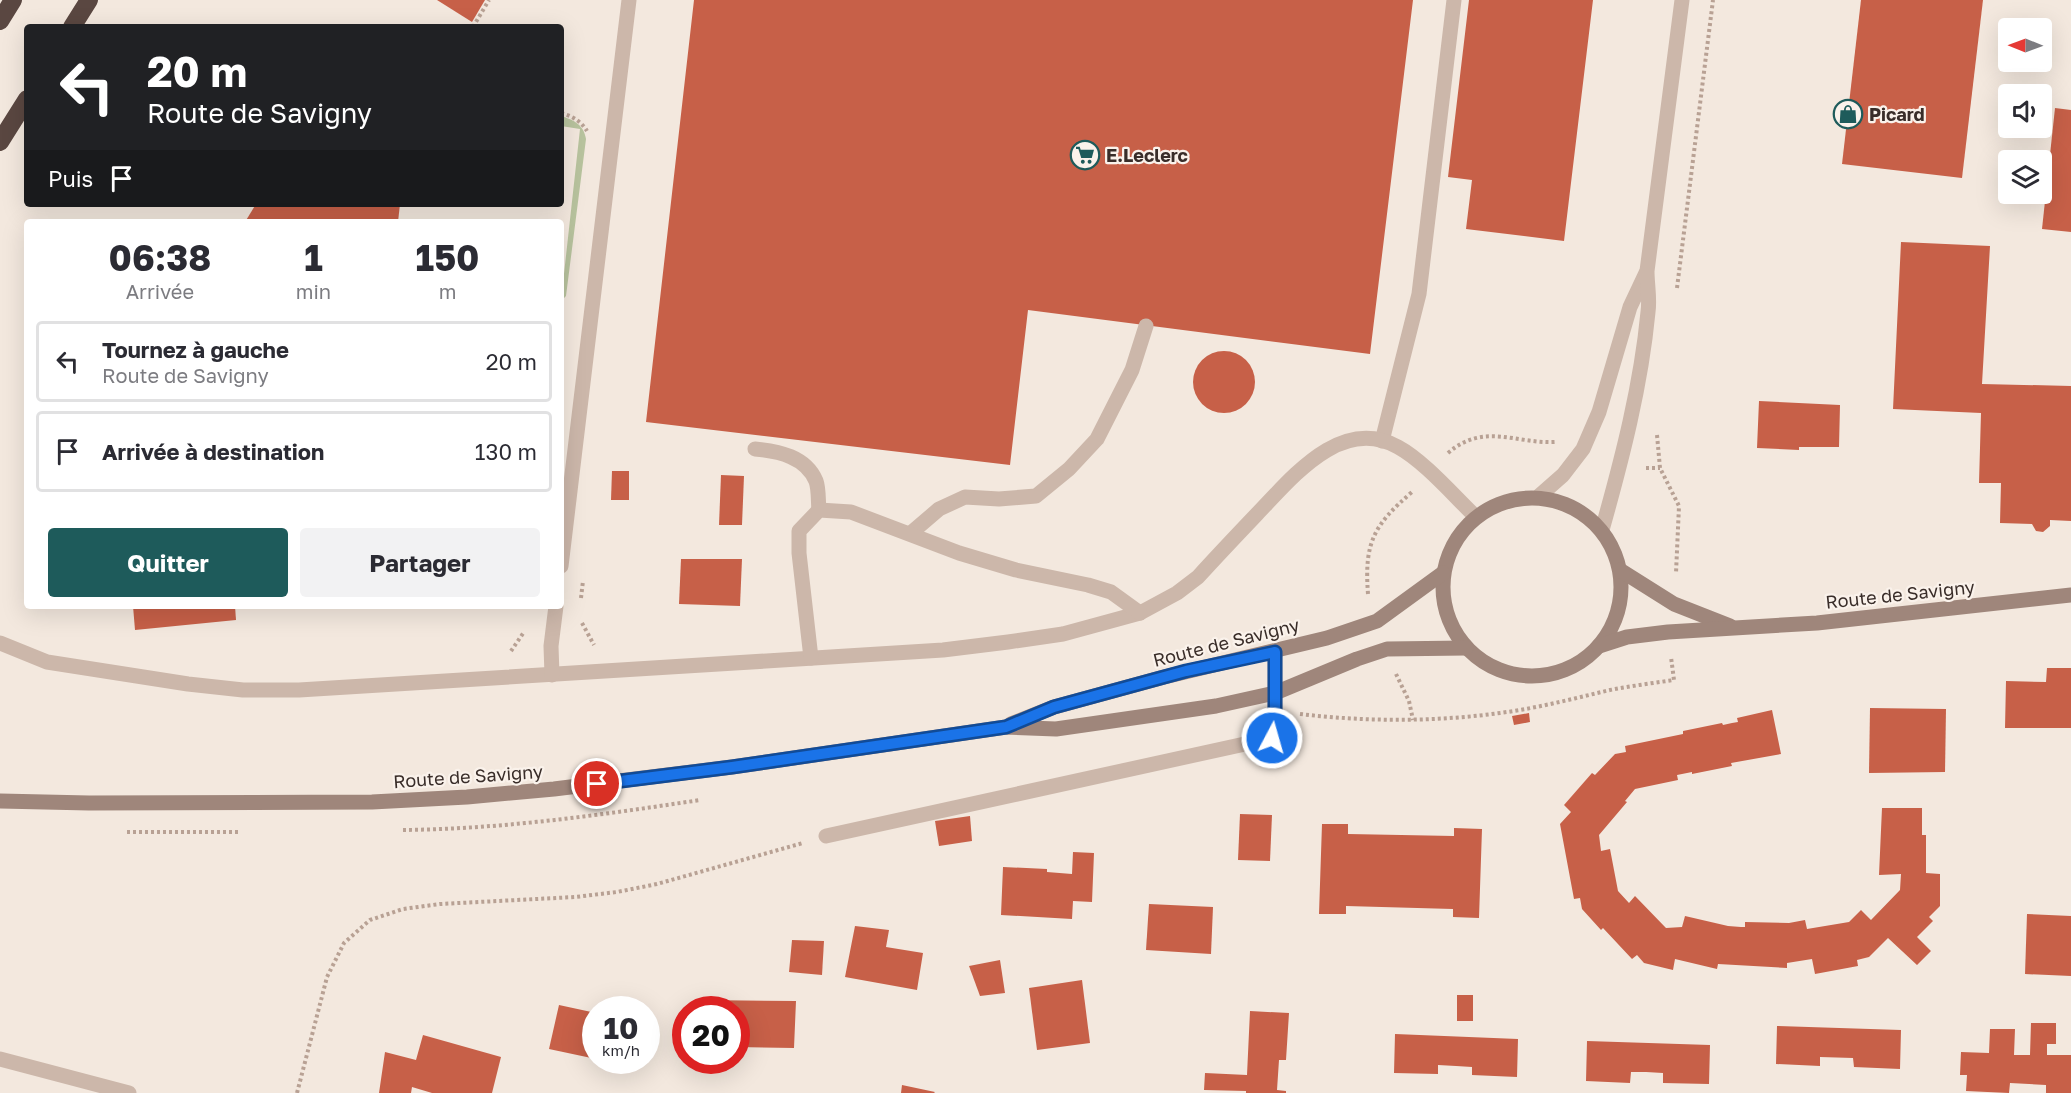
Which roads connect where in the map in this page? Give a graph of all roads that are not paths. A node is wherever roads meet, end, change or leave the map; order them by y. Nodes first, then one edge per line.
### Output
1 (13, 0) edge
2 (89, 0) edge
3 (629, 0) edge
4 (1454, 0) edge
5 (1682, 0) edge
6 (0, 21) edge
7 (74, 24) edge
8 (24, 104) edge
9 (0, 142) edge
10 (1647, 271) junction
11 (1146, 326) dead end
12 (1382, 441) junction
13 (755, 449) dead end
14 (1538, 497) junction
15 (819, 510) junction
16 (1476, 517) junction
17 (1602, 530) junction
18 (911, 533) junction
19 (564, 541) edge
20 (1620, 570) junction
21 (1443, 573) junction
22 (2071, 595) edge
23 (556, 609) edge
24 (1140, 614) junction
25 (1733, 627) junction
26 (0, 643) edge
27 (1599, 646) junction
28 (1466, 648) junction
29 (1275, 652) junction
30 (811, 658) junction
31 (552, 675) junction
32 (1275, 693) junction
33 (1006, 727) junction
34 (0, 801) edge
35 (826, 836) road end
36 (0, 1059) edge
37 (129, 1093) edge

1 - 6 highway
2 - 7 highway
3 - 19 street
4 - 12 street
5 - 10 street
8 - 9 highway
10 - 14 street
10 - 17 street
11 - 18 street
12 - 16 street
12 - 24 street
13 - 15 street
14 - 16 main road
14 - 17 main road
15 - 18 street
15 - 30 street
16 - 21 main road
17 - 20 main road
18 - 24 street
20 - 25 main road, Route de Savigny
20 - 27 main road
21 - 28 main road
21 - 29 main road, Route de Savigny
22 - 25 main road, Route de Savigny
23 - 31 street
24 - 30 street
25 - 27 main road, Route de Savigny
26 - 31 street
27 - 28 main road
28 - 32 main road, Route de Savigny
29 - 32 street
29 - 33 main road, Route de Savigny
30 - 31 street
32 - 33 main road, Route de Savigny
32 - 35 street
33 - 34 main road, Route de Savigny
36 - 37 street

